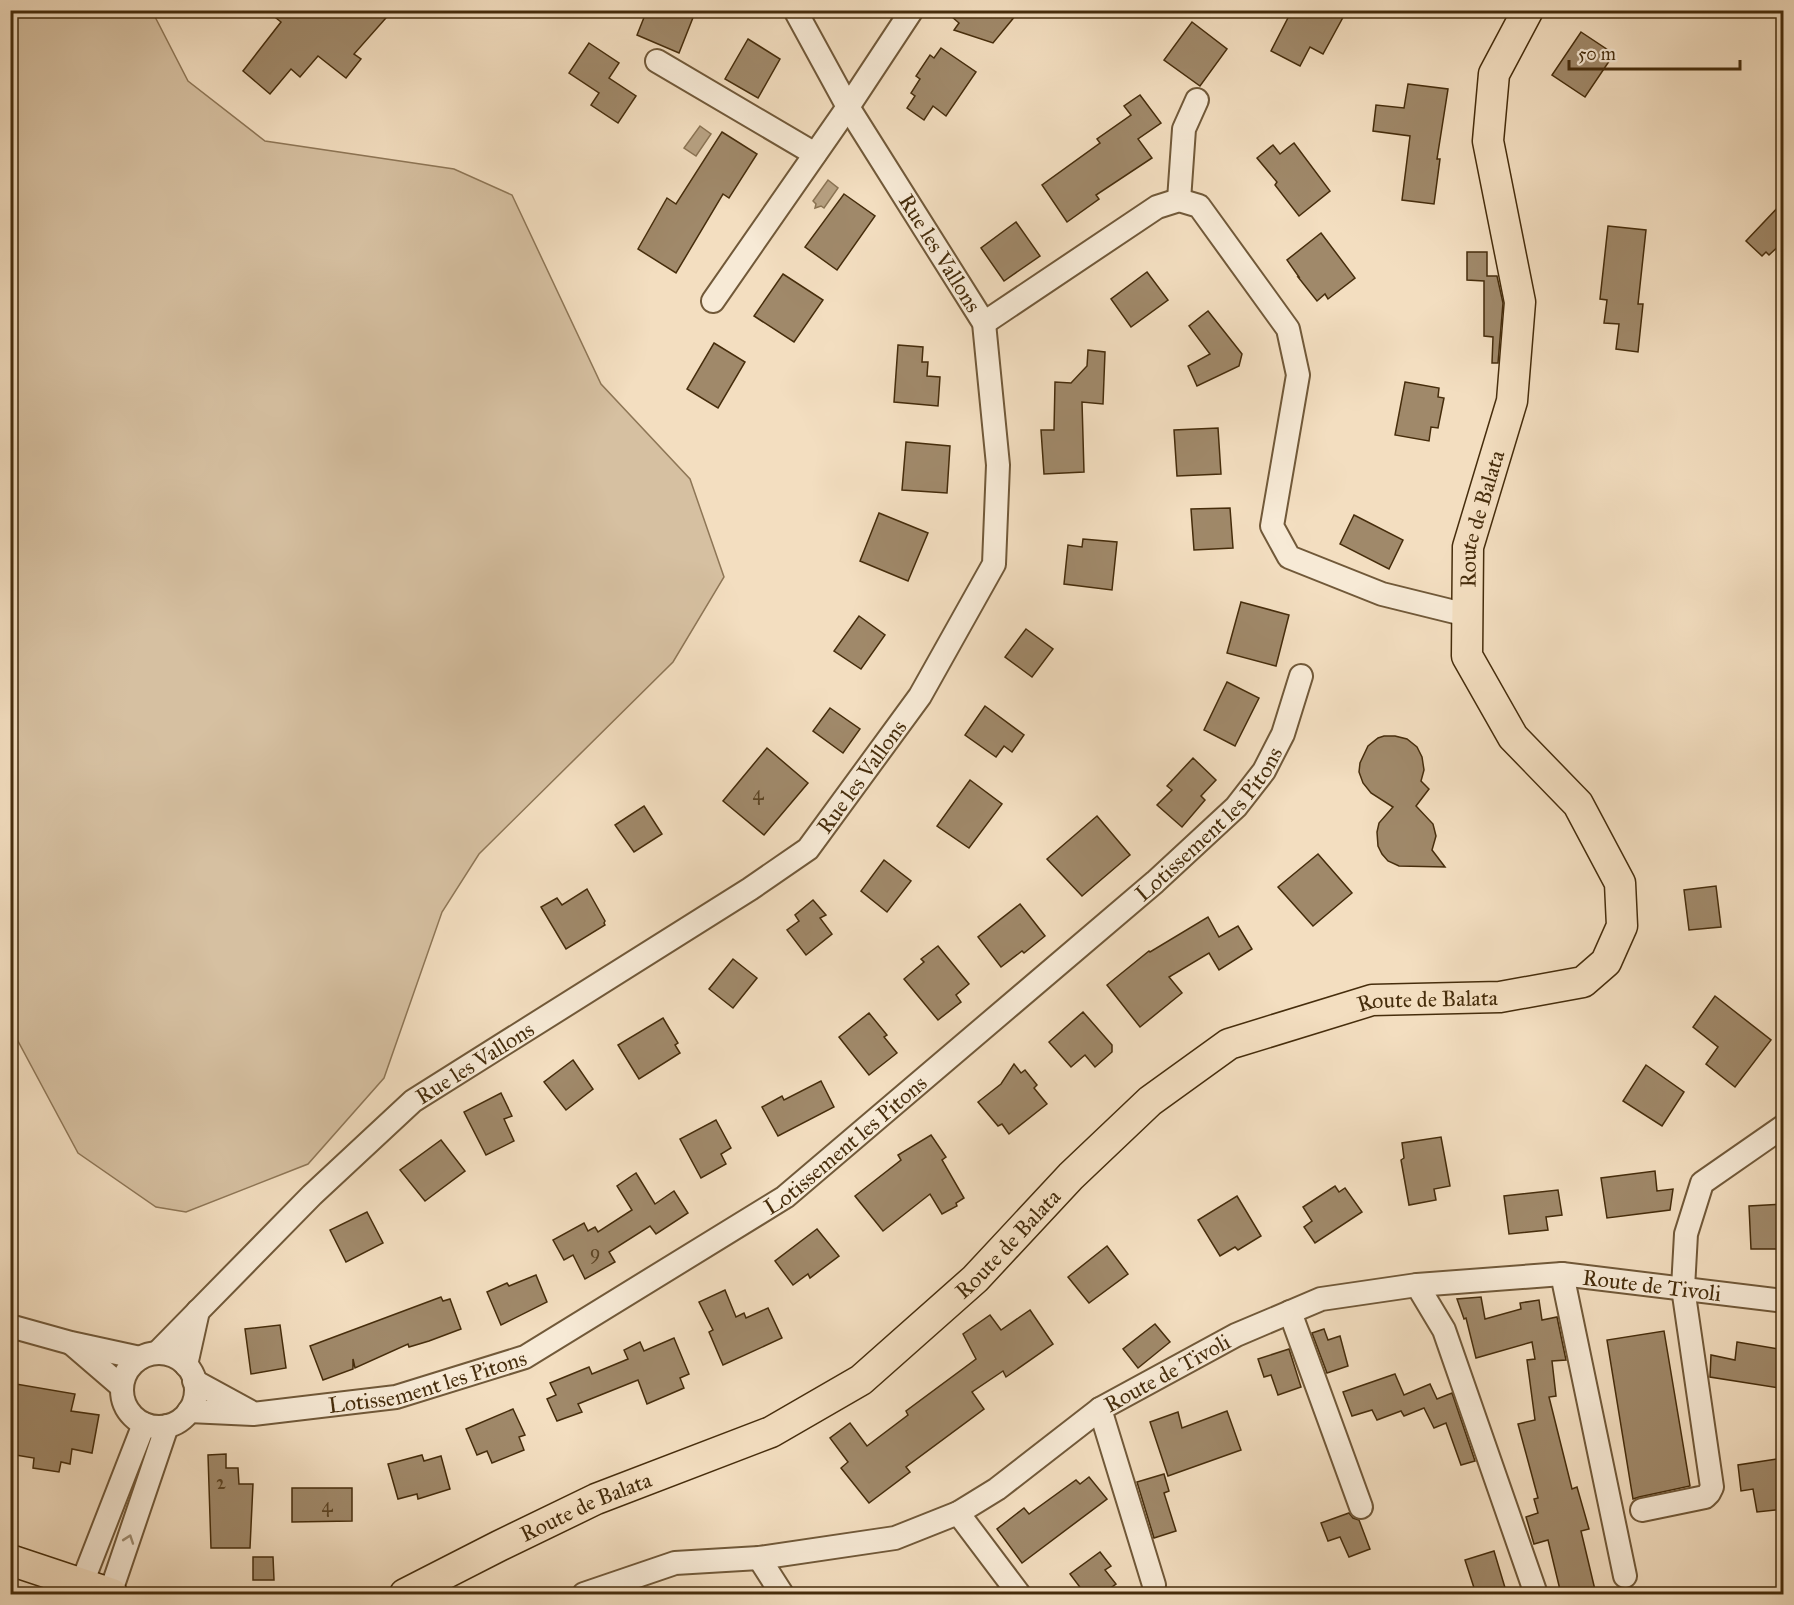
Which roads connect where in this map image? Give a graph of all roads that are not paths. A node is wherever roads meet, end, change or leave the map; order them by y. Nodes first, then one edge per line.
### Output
1 (795, 10) edge
2 (912, 10) edge
3 (1528, 10) edge
4 (657, 61) dead end
5 (1197, 100) dead end
6 (848, 107) junction
7 (816, 154) junction
8 (1179, 200) junction
9 (713, 301) dead end
10 (984, 323) junction
11 (1467, 615) junction
12 (1301, 676) dead end
13 (1784, 1126) edge
14 (1563, 1274) junction
15 (1416, 1285) junction
16 (1683, 1288) junction
17 (1784, 1301) edge
18 (198, 1311) junction
19 (1290, 1312) junction
20 (10, 1326) edge
21 (71, 1343) junction
22 (149, 1356) junction
23 (190, 1373) junction
24 (122, 1387) junction
25 (1100, 1409) junction
26 (189, 1411) junction
27 (253, 1414) junction
28 (144, 1424) junction
29 (167, 1426) junction
30 (1360, 1507) dead end
31 (1642, 1510) dead end
32 (958, 1513) junction
33 (759, 1558) junction
34 (10, 1560) edge
35 (1625, 1576) dead end
36 (82, 1583) junction
37 (1154, 1585) dead end
38 (111, 1594) edge
39 (405, 1594) edge
40 (584, 1594) edge
41 (782, 1594) edge
42 (1019, 1594) edge
43 (1536, 1594) edge

1 - 6 street, Rue les Vallons
2 - 6 street
3 - 11 main road, Route de Balata
4 - 7 street
5 - 8 street
6 - 7 street
6 - 10 street, Rue les Vallons
7 - 9 street
8 - 10 street
8 - 11 street
10 - 18 street, Rue les Vallons
11 - 39 main road, Route de Balata
12 - 27 street, Lotissement les Pitons
13 - 16 street
14 - 15 street, Route de Tivoli
14 - 16 street, Route de Tivoli
14 - 35 street
15 - 19 street, Route de Tivoli
15 - 43 street
16 - 17 street, Route de Tivoli
16 - 31 street
18 - 22 street, Rue les Vallons
18 - 23 street
19 - 25 street, Route de Tivoli
19 - 30 street
20 - 21 street
21 - 22 street
21 - 24 street
22 - 23 street
22 - 24 street
23 - 26 street
23 - 27 street
24 - 28 street
25 - 32 street, Route de Tivoli
25 - 37 street
26 - 27 street, Lotissement les Pitons
26 - 29 street
28 - 29 street
28 - 36 street
38 -> 29 street
32 - 33 street, Route de Tivoli
32 - 42 street
33 - 40 street, Route de Tivoli
33 - 41 street
34 - 36 main road
36 - 38 main road

